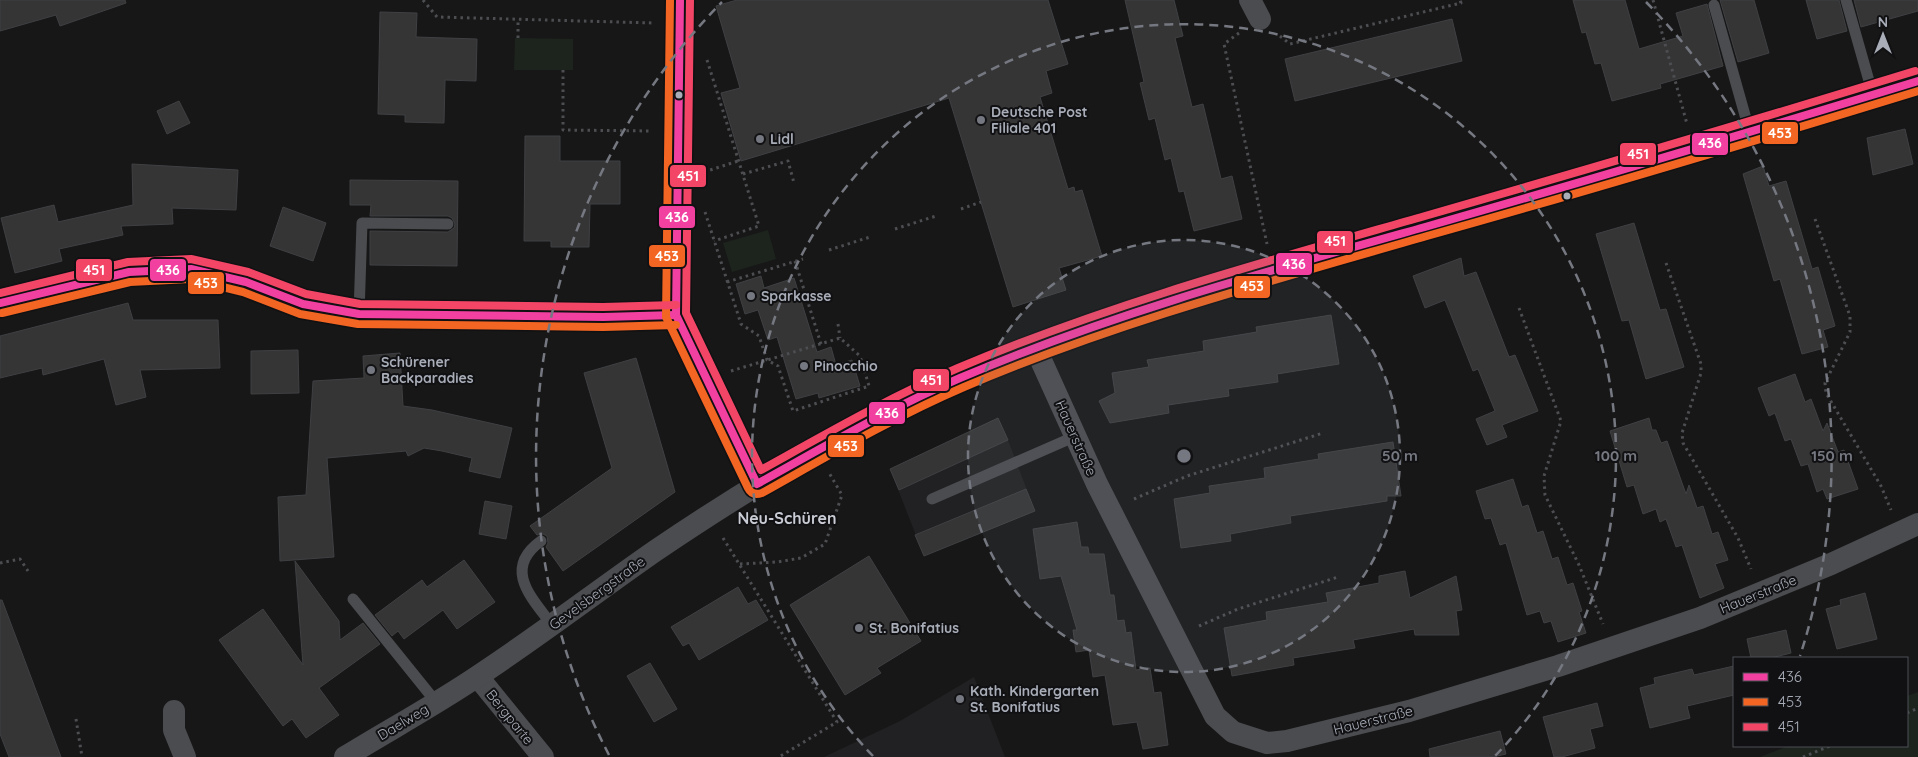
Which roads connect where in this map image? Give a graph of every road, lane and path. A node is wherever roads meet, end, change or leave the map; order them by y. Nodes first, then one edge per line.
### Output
1 (423, 0) edge
2 (680, 0) edge
3 (1460, 0) edge
4 (1653, 0) edge
5 (1846, 0) edge
6 (1714, 5) dead end
7 (1255, 9) edge
8 (518, 19) junction
9 (679, 23) junction
10 (518, 38) dead end
11 (705, 54) dead end
12 (563, 70) dead end
13 (1918, 81) edge
14 (1874, 95) junction
15 (1689, 129) dead end
16 (678, 132) junction
17 (1750, 133) junction
18 (739, 160) junction
19 (696, 174) dead end
20 (743, 174) junction
21 (794, 183) dead end
22 (677, 199) junction
23 (981, 202) dead end
24 (961, 209) dead end
25 (936, 216) dead end
26 (1815, 219) dead end
27 (448, 224) dead end
28 (895, 229) dead end
29 (870, 237) dead end
30 (714, 241) junction
31 (1267, 244) dead end
32 (829, 250) dead end
33 (803, 258) dead end
34 (795, 261) junction
35 (1666, 263) dead end
36 (727, 282) junction
37 (0, 302) edge
38 (1519, 308) dead end
39 (359, 314) junction
40 (676, 315) junction
41 (838, 324) dead end
42 (840, 338) junction
43 (821, 344) junction
44 (1035, 347) junction
45 (767, 360) junction
46 (730, 371) dead end
47 (869, 386) junction
48 (870, 391) dead end
49 (1323, 433) dead end
50 (1076, 436) junction
51 (825, 467) dead end
52 (757, 484) junction
53 (932, 499) dead end
54 (1110, 509) junction
55 (709, 516) junction
56 (1909, 528) edge
57 (541, 540) dead end
58 (0, 563) edge
59 (740, 564) junction
60 (28, 571) dead end
61 (1338, 577) dead end
62 (1760, 593) junction
63 (353, 599) dead end
64 (552, 625) junction
65 (1175, 636) junction
66 (1612, 648) junction
67 (478, 676) junction
68 (436, 702) junction
69 (174, 711) dead end
70 (76, 719) dead end
71 (1828, 747) edge
72 (82, 757) edge
73 (185, 757) edge
74 (344, 757) edge
75 (543, 757) edge
76 (779, 757) edge
77 (1803, 757) edge

1 - 8 path
2 - 9 street
3 - 7 path
4 - 15 path
5 - 14 lane
6 - 17 lane
7 - 31 path
8 - 9 path
8 - 10 path
9 - 16 street
11 - 18 path
12 - 16 path
13 - 14 street, Gevelsbergstraße
14 - 17 street, Gevelsbergstraße
16 - 22 street
17 - 44 street, Gevelsbergstraße
18 - 19 path
18 - 20 path
20 - 21 path
20 - 30 path
22 - 30 path
22 - 40 street
23 - 24 path
25 - 28 path
26 - 56 path
27 - 39 lane
29 - 32 path
30 - 36 path
33 - 34 path
34 - 36 path
34 - 43 path
35 - 62 path
36 - 45 path
37 - 39 street
38 - 66 path
39 - 40 street
40 - 52 street
41 - 42 path
42 - 43 path
42 - 47 path
43 - 45 path
44 - 50 street, Hauerstraße
44 - 52 street, Gevelsbergstraße
45 - 46 path
45 - 47 path
47 - 48 path
49 - 54 path
50 - 53 lane
50 - 54 street, Hauerstraße
51 - 59 path
52 - 55 street, Gevelsbergstraße
54 - 65 street, Hauerstraße
55 - 59 path
55 - 64 street, Gevelsbergstraße
56 - 62 street, Hauerstraße
57 - 64 lane
58 - 60 path
59 - 76 path
61 - 65 path
62 - 66 street, Hauerstraße
63 - 68 lane
64 - 67 street, Gevelsbergstraße
65 - 66 street, Hauerstraße
67 - 68 street, Gevelsbergstraße
67 - 75 street, Bergparte
68 - 74 street, Daelweg
69 - 73 street
70 - 72 path
71 - 77 path

